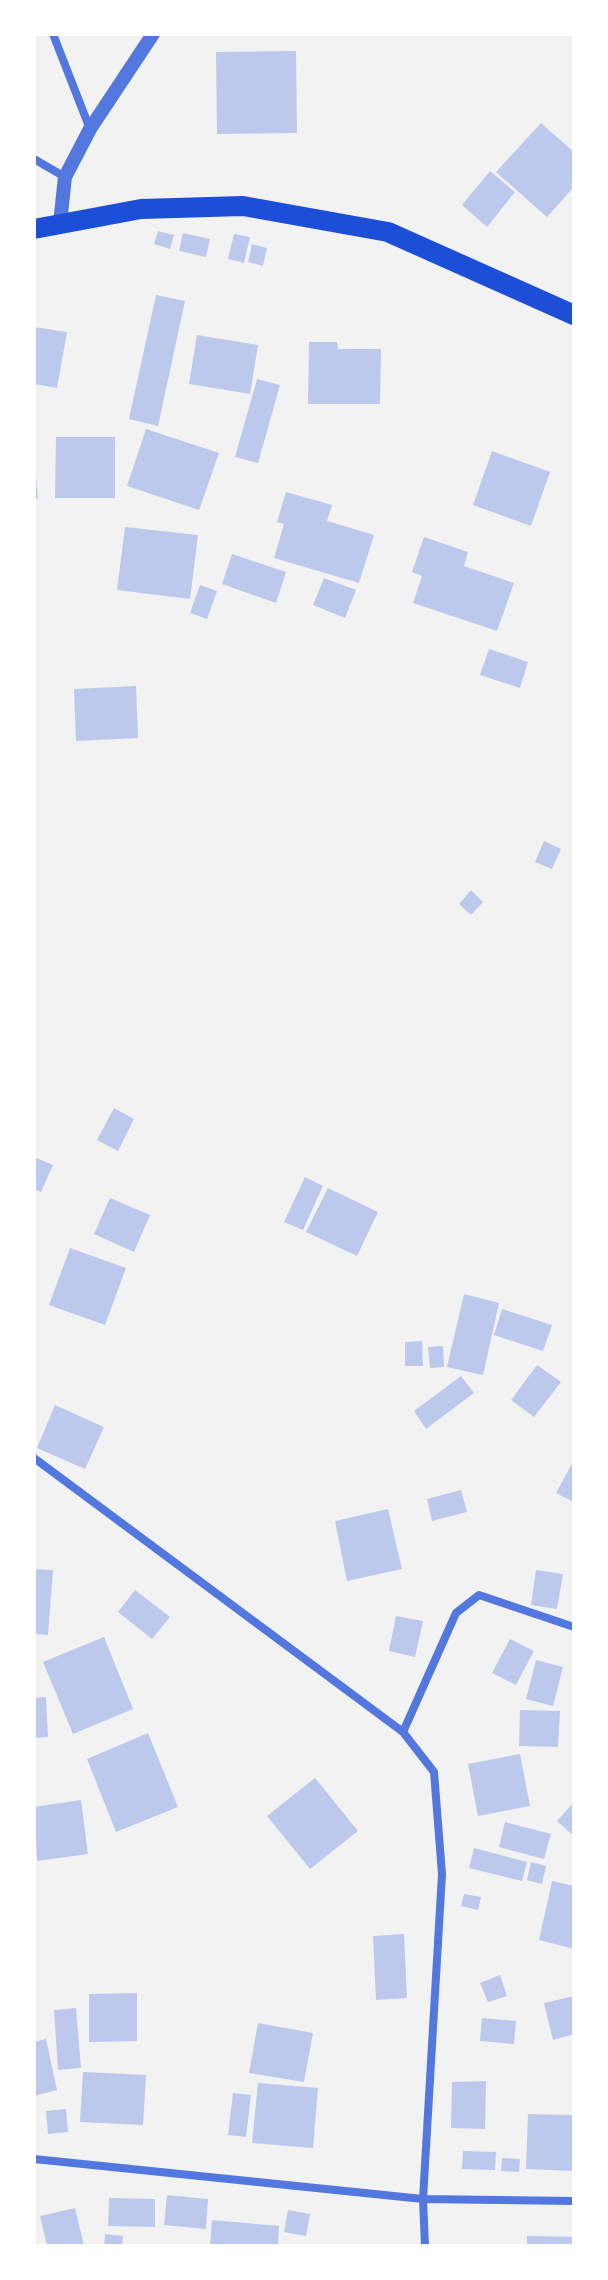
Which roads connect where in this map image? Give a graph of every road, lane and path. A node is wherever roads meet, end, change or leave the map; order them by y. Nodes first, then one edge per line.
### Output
1 (53, 34) edge
2 (153, 34) edge
3 (90, 129) junction
4 (34, 159) edge
5 (65, 177) junction
6 (60, 223) junction
7 (34, 229) edge
8 (574, 315) edge
9 (34, 1458) edge
10 (574, 1627) edge
11 (403, 1732) junction
12 (34, 2159) edge
13 (423, 2199) junction
14 (574, 2201) edge
15 (425, 2246) edge

1 - 3 street
2 - 3 street
3 - 5 street
4 - 5 street
5 - 6 street
6 - 7 main road
6 - 8 main road
9 - 11 street
10 - 11 street
11 - 13 street
12 - 13 street
13 - 14 street
13 - 15 street

